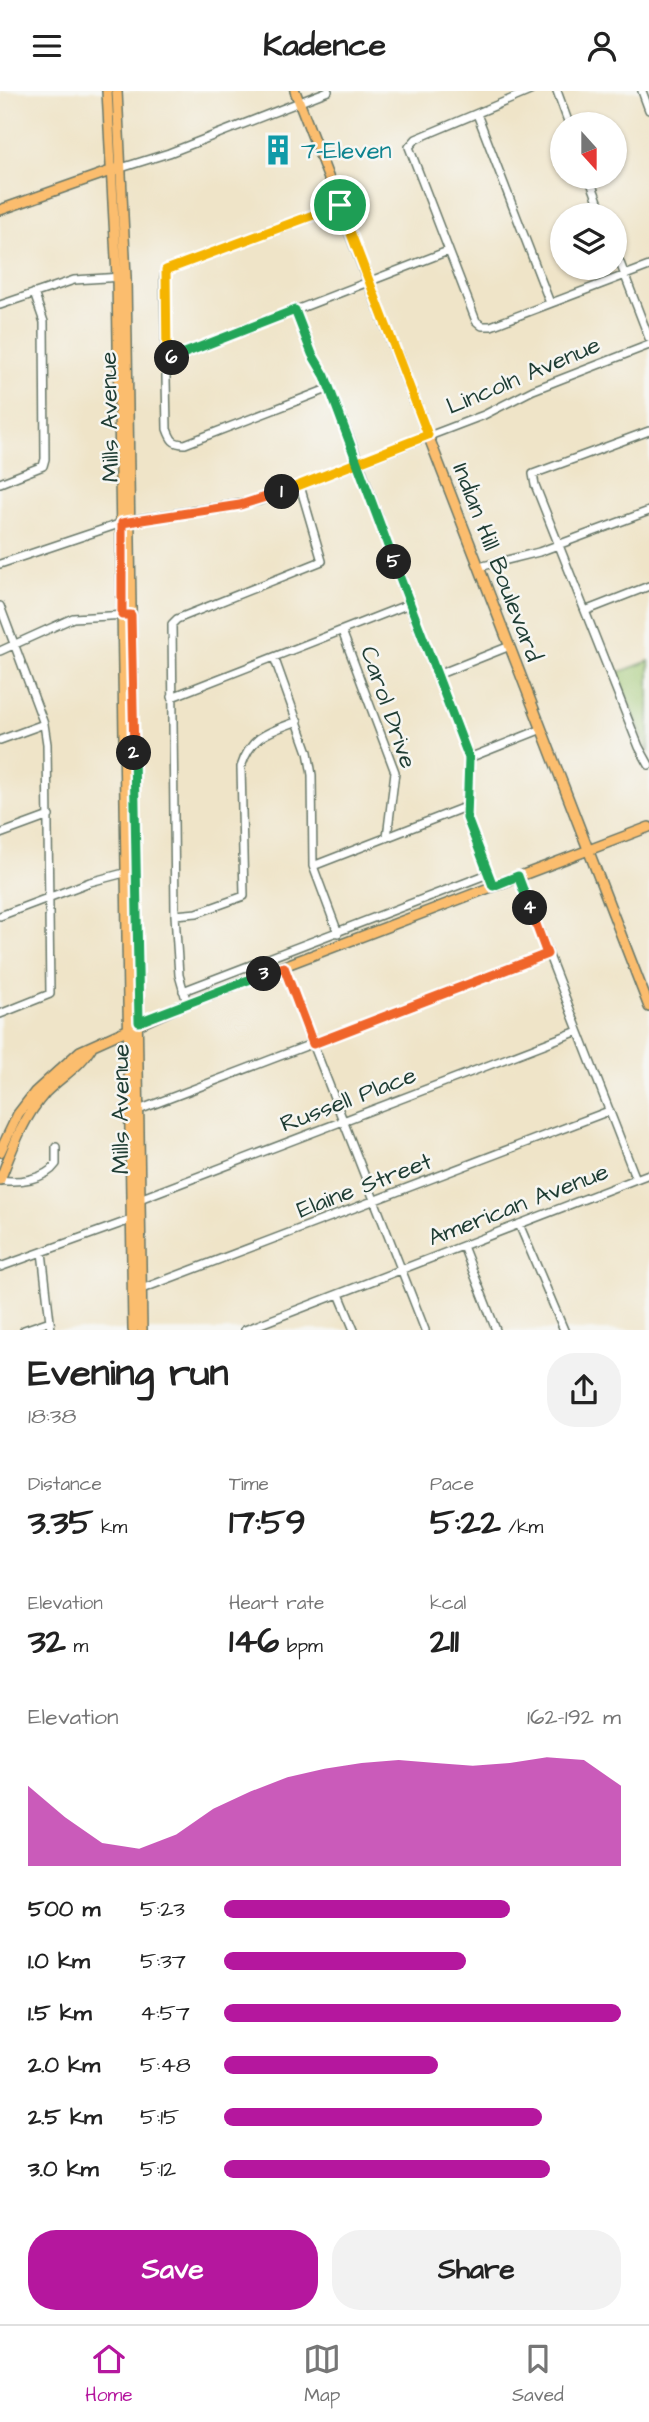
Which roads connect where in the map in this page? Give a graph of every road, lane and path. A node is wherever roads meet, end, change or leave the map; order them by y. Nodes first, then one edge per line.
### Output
1 (107, 91) edge
2 (117, 91) edge
3 (295, 91) edge
4 (328, 91) edge
5 (530, 91) edge
6 (557, 91) edge
7 (642, 91) edge
8 (300, 103) junction
9 (649, 110) edge
10 (565, 112) edge
11 (477, 114) junction
12 (117, 169) junction
13 (340, 205) junction
14 (0, 210) edge
15 (448, 251) junction
16 (649, 266) edge
17 (627, 275) edge
18 (121, 277) junction
19 (614, 280) edge
20 (627, 280) edge
21 (369, 281) junction
22 (34, 293) junction
23 (550, 303) junction
24 (0, 306) edge
25 (295, 310) junction
26 (649, 338) edge
27 (649, 345) edge
28 (167, 360) junction
29 (330, 388) junction
30 (649, 431) edge
31 (428, 435) junction
32 (359, 462) junction
33 (0, 483) edge
34 (300, 486) junction
35 (649, 511) edge
36 (126, 522) junction
37 (560, 545) junction
38 (0, 564) edge
39 (479, 567) junction
40 (648, 589) edge
41 (409, 604) junction
42 (0, 606) edge
43 (585, 611) junction
44 (127, 615) junction
45 (342, 631) junction
46 (14, 643) junction
47 (510, 646) junction
48 (0, 651) edge
49 (274, 657) junction
50 (437, 675) junction
51 (172, 697) junction
52 (298, 721) junction
53 (44, 724) junction
54 (542, 729) junction
55 (0, 740) edge
56 (469, 758) junction
57 (649, 765) edge
58 (465, 807) junction
59 (49, 816) junction
60 (649, 827) edge
61 (0, 834) edge
62 (387, 838) junction
63 (587, 850) junction
64 (313, 866) junction
65 (131, 871) junction
66 (488, 874) junction
67 (518, 876) junction
68 (493, 886) junction
69 (50, 898) junction
70 (175, 915) junction
71 (0, 916) edge
72 (338, 933) junction
73 (547, 954) junction
74 (284, 967) junction
75 (183, 991) junction
76 (187, 1003) junction
77 (649, 1007) edge
78 (0, 1014) edge
79 (135, 1025) junction
80 (578, 1031) junction
81 (313, 1044) junction
82 (91, 1048) junction
83 (609, 1111) junction
84 (135, 1112) junction
85 (344, 1122) junction
86 (56, 1147) dead end
87 (0, 1152) edge
88 (649, 1174) edge
89 (636, 1179) junction
90 (0, 1180) edge
91 (136, 1200) junction
92 (375, 1202) junction
93 (136, 1218) junction
94 (519, 1224) junction
95 (463, 1246) junction
96 (42, 1252) junction
97 (0, 1267) edge
98 (402, 1270) junction
99 (137, 1291) junction
100 (339, 1294) junction
101 (50, 1321) junction
102 (24, 1330) edge
103 (51, 1330) edge
104 (133, 1330) edge
105 (142, 1330) edge
106 (245, 1330) edge
107 (354, 1330) edge
108 (425, 1330) edge
109 (496, 1330) edge
110 (564, 1330) edge

1 - 12 main road, Mills Avenue
2 - 12 main road, Mills Avenue
3 - 8 main road, Indian Hill Boulevard
4 - 8 street
5 - 11 street
6 - 10 street
7 - 9 street
8 - 12 street
8 - 13 main road, Indian Hill Boulevard
11 - 15 street
11 - 23 street
12 - 14 main road
12 - 18 main road, Mills Avenue
13 - 21 main road, Indian Hill Boulevard
13 - 28 street
15 - 21 street
15 - 23 street
16 - 17 street
18 - 22 street
18 - 36 main road, Mills Avenue
19 - 23 street
20 - 26 street
21 - 25 street
21 - 31 main road, Indian Hill Boulevard
22 - 24 street
22 - 33 street
25 - 28 street
25 - 29 street
27 - 31 street, Lincoln Avenue
28 - 29 street
29 - 32 street
30 - 37 street
31 - 32 street, Lincoln Avenue
31 - 39 main road, Indian Hill Boulevard
32 - 34 street, Lincoln Avenue
32 - 41 street
34 - 36 street, Lincoln Avenue
34 - 51 street
35 - 37 street
36 - 38 street, Lincoln Avenue
36 - 44 main road, Mills Avenue
37 - 39 street
37 - 43 street
39 - 47 main road, Indian Hill Boulevard
40 - 43 street
41 - 45 street
41 - 50 street
42 - 46 street
43 - 57 street
44 - 46 street
44 - 65 main road, Mills Avenue
45 - 49 street
45 - 62 street, Carol Drive
46 - 48 street
46 - 53 street
47 - 50 street
47 - 54 main road, Indian Hill Boulevard
49 - 51 street
49 - 52 street
50 - 56 street
51 - 70 street
52 - 64 street
52 - 70 street
53 - 55 street
53 - 59 street
54 - 56 street
54 - 63 main road, Indian Hill Boulevard
56 - 58 street
58 - 62 street
58 - 66 street
59 - 61 street
59 - 69 street
60 - 63 main road
62 - 64 street
63 - 67 main road
63 - 77 main road, Indian Hill Boulevard
64 - 72 street
65 - 69 street
65 - 79 main road, Mills Avenue
66 - 68 street
66 - 72 street
67 - 68 main road
67 - 73 street
68 - 74 main road
69 - 71 street
69 - 78 street
70 - 75 street
72 - 75 street
73 - 80 street
73 - 81 street
74 - 76 main road
74 - 81 street
75 - 76 street
76 - 79 main road
79 - 82 main road
79 - 84 main road, Mills Avenue
80 - 83 street
80 - 85 street, Russell Place
81 - 84 street
81 - 85 street
82 - 87 main road
82 - 90 main road
83 - 89 street
83 - 92 street, Elaine Street
84 - 91 main road, Mills Avenue
85 - 91 street, Russell Place
85 - 92 street
86 - 90 street
88 - 89 street, American Avenue
89 - 94 street, American Avenue
91 - 93 main road, Mills Avenue
92 - 98 street
92 - 99 street, Elaine Street
93 - 96 street
93 - 99 main road, Mills Avenue
94 - 95 street, American Avenue
94 - 110 street
95 - 98 street, American Avenue
95 - 109 street
96 - 97 street
96 - 101 street
98 - 100 street, American Avenue
98 - 108 street
99 - 104 main road, Mills Avenue
99 - 105 main road, Mills Avenue
100 - 106 street, American Avenue
100 - 107 street
101 - 102 street
101 - 103 street

